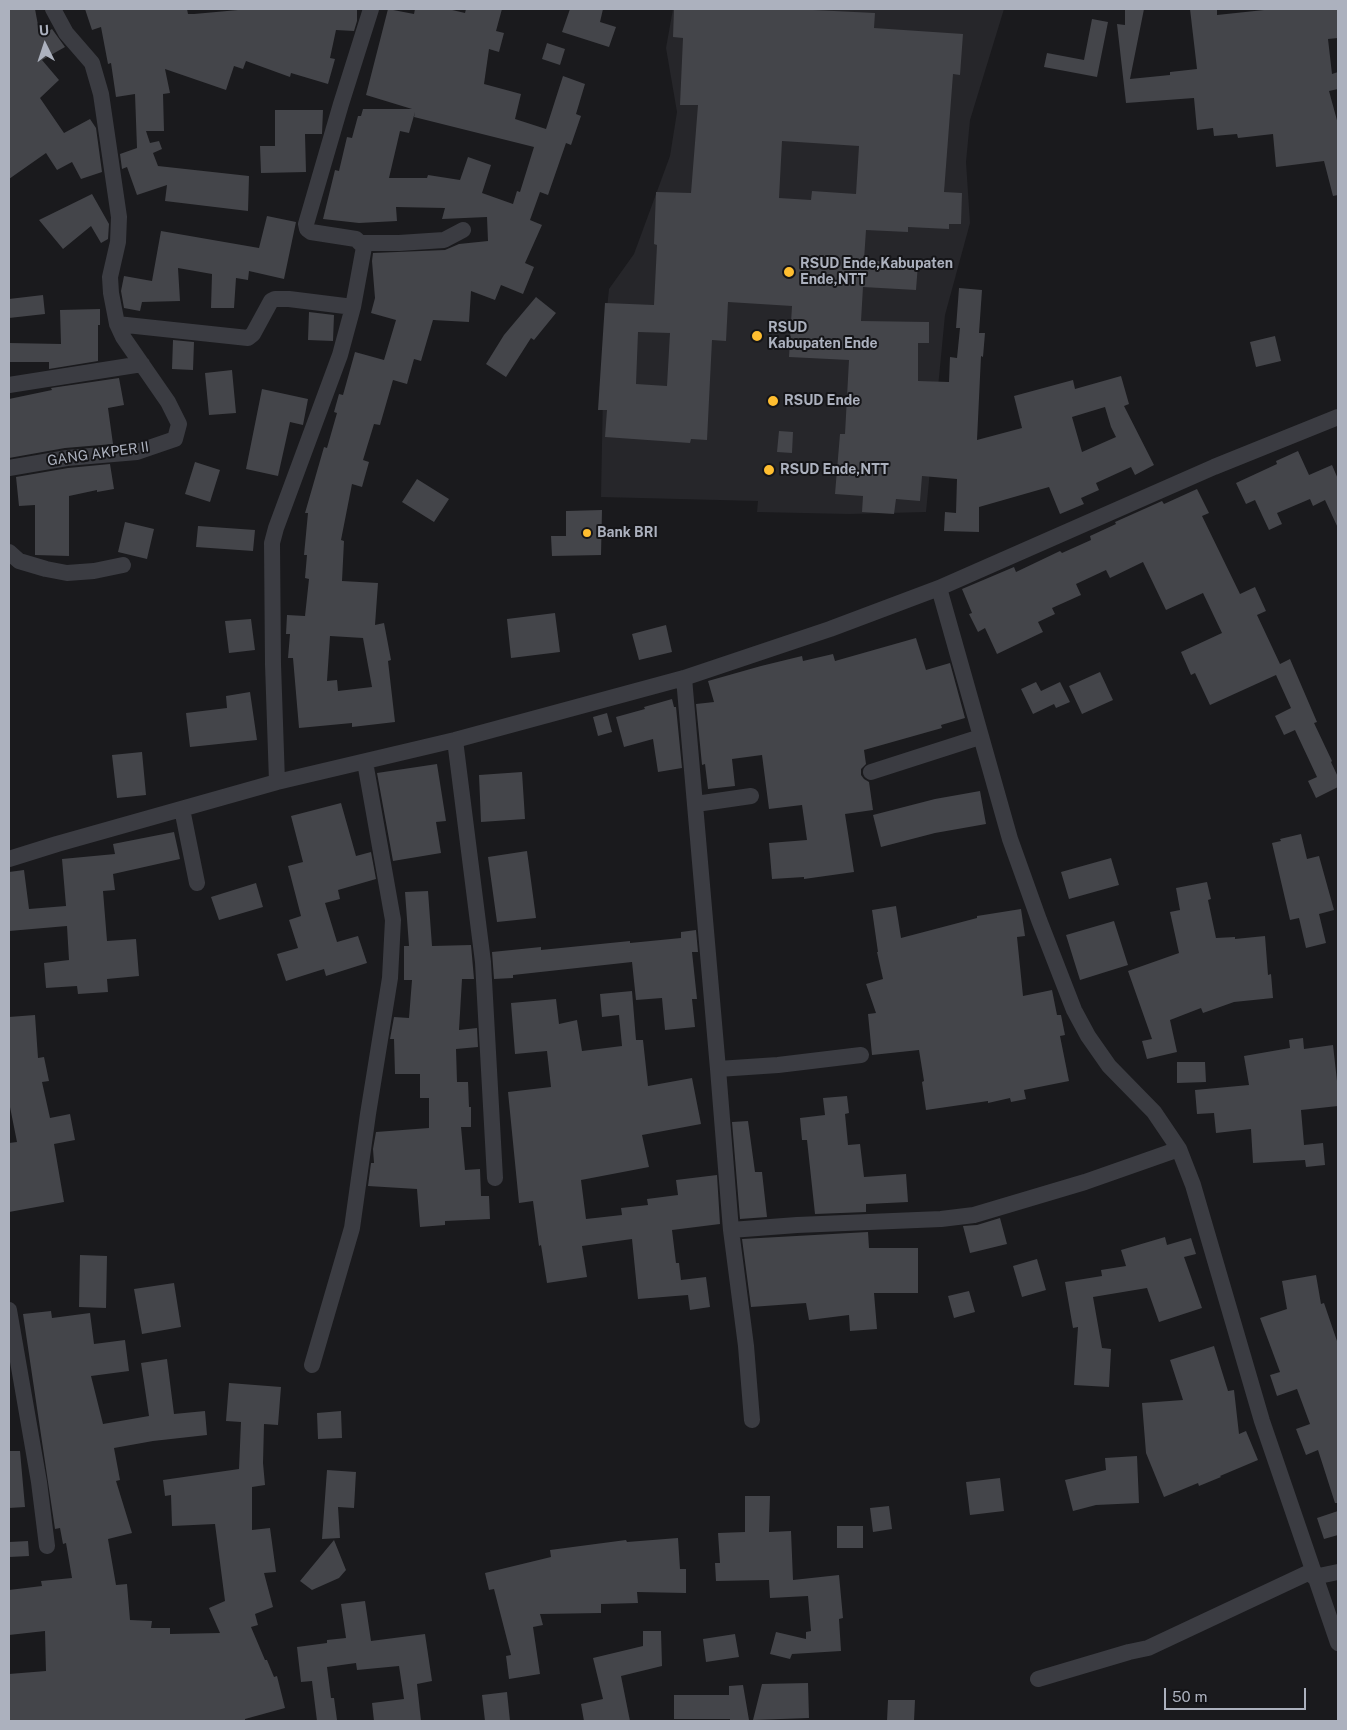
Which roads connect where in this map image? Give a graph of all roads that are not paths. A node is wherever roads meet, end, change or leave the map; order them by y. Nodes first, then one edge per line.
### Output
1 (53, 9) edge
2 (371, 9) edge
3 (464, 230) dead end
4 (361, 243) junction
5 (353, 307) junction
6 (117, 324) junction
7 (142, 364) junction
8 (9, 385) edge
9 (1338, 416) edge
10 (9, 468) edge
11 (9, 552) edge
12 (123, 565) dead end
13 (939, 588) junction
14 (684, 678) junction
15 (980, 737) junction
16 (455, 740) junction
17 (364, 762) junction
18 (870, 772) dead end
19 (277, 782) junction
20 (751, 796) dead end
21 (696, 804) junction
22 (182, 809) junction
23 (9, 859) edge
24 (197, 883) dead end
25 (861, 1055) dead end
26 (718, 1069) junction
27 (1179, 1149) junction
28 (495, 1178) dead end
29 (731, 1230) junction
30 (9, 1310) edge
31 (312, 1365) dead end
32 (14, 1372) edge
33 (752, 1420) dead end
34 (47, 1546) dead end
35 (1338, 1572) edge
36 (1313, 1574) junction
37 (1338, 1643) edge
38 (1038, 1679) dead end

1 - 6 street
2 - 4 street
3 - 4 street
4 - 5 street
5 - 6 street
5 - 19 street
6 - 7 street
7 - 8 street
7 - 10 street, GANG AKPER II
9 - 13 street
11 - 12 street
13 - 14 street
13 - 15 street
14 - 16 street
14 - 21 street
15 - 18 street
15 - 27 street
16 - 17 street
16 - 28 street
17 - 19 street
17 - 31 street
19 - 22 street
20 - 21 street
21 - 26 street
22 - 23 street
22 - 24 street
25 - 26 street
26 - 29 street
27 - 29 street
27 - 36 street
29 - 33 street
30 - 32 street
32 - 34 street
35 - 36 street
36 - 37 street
36 - 38 street

